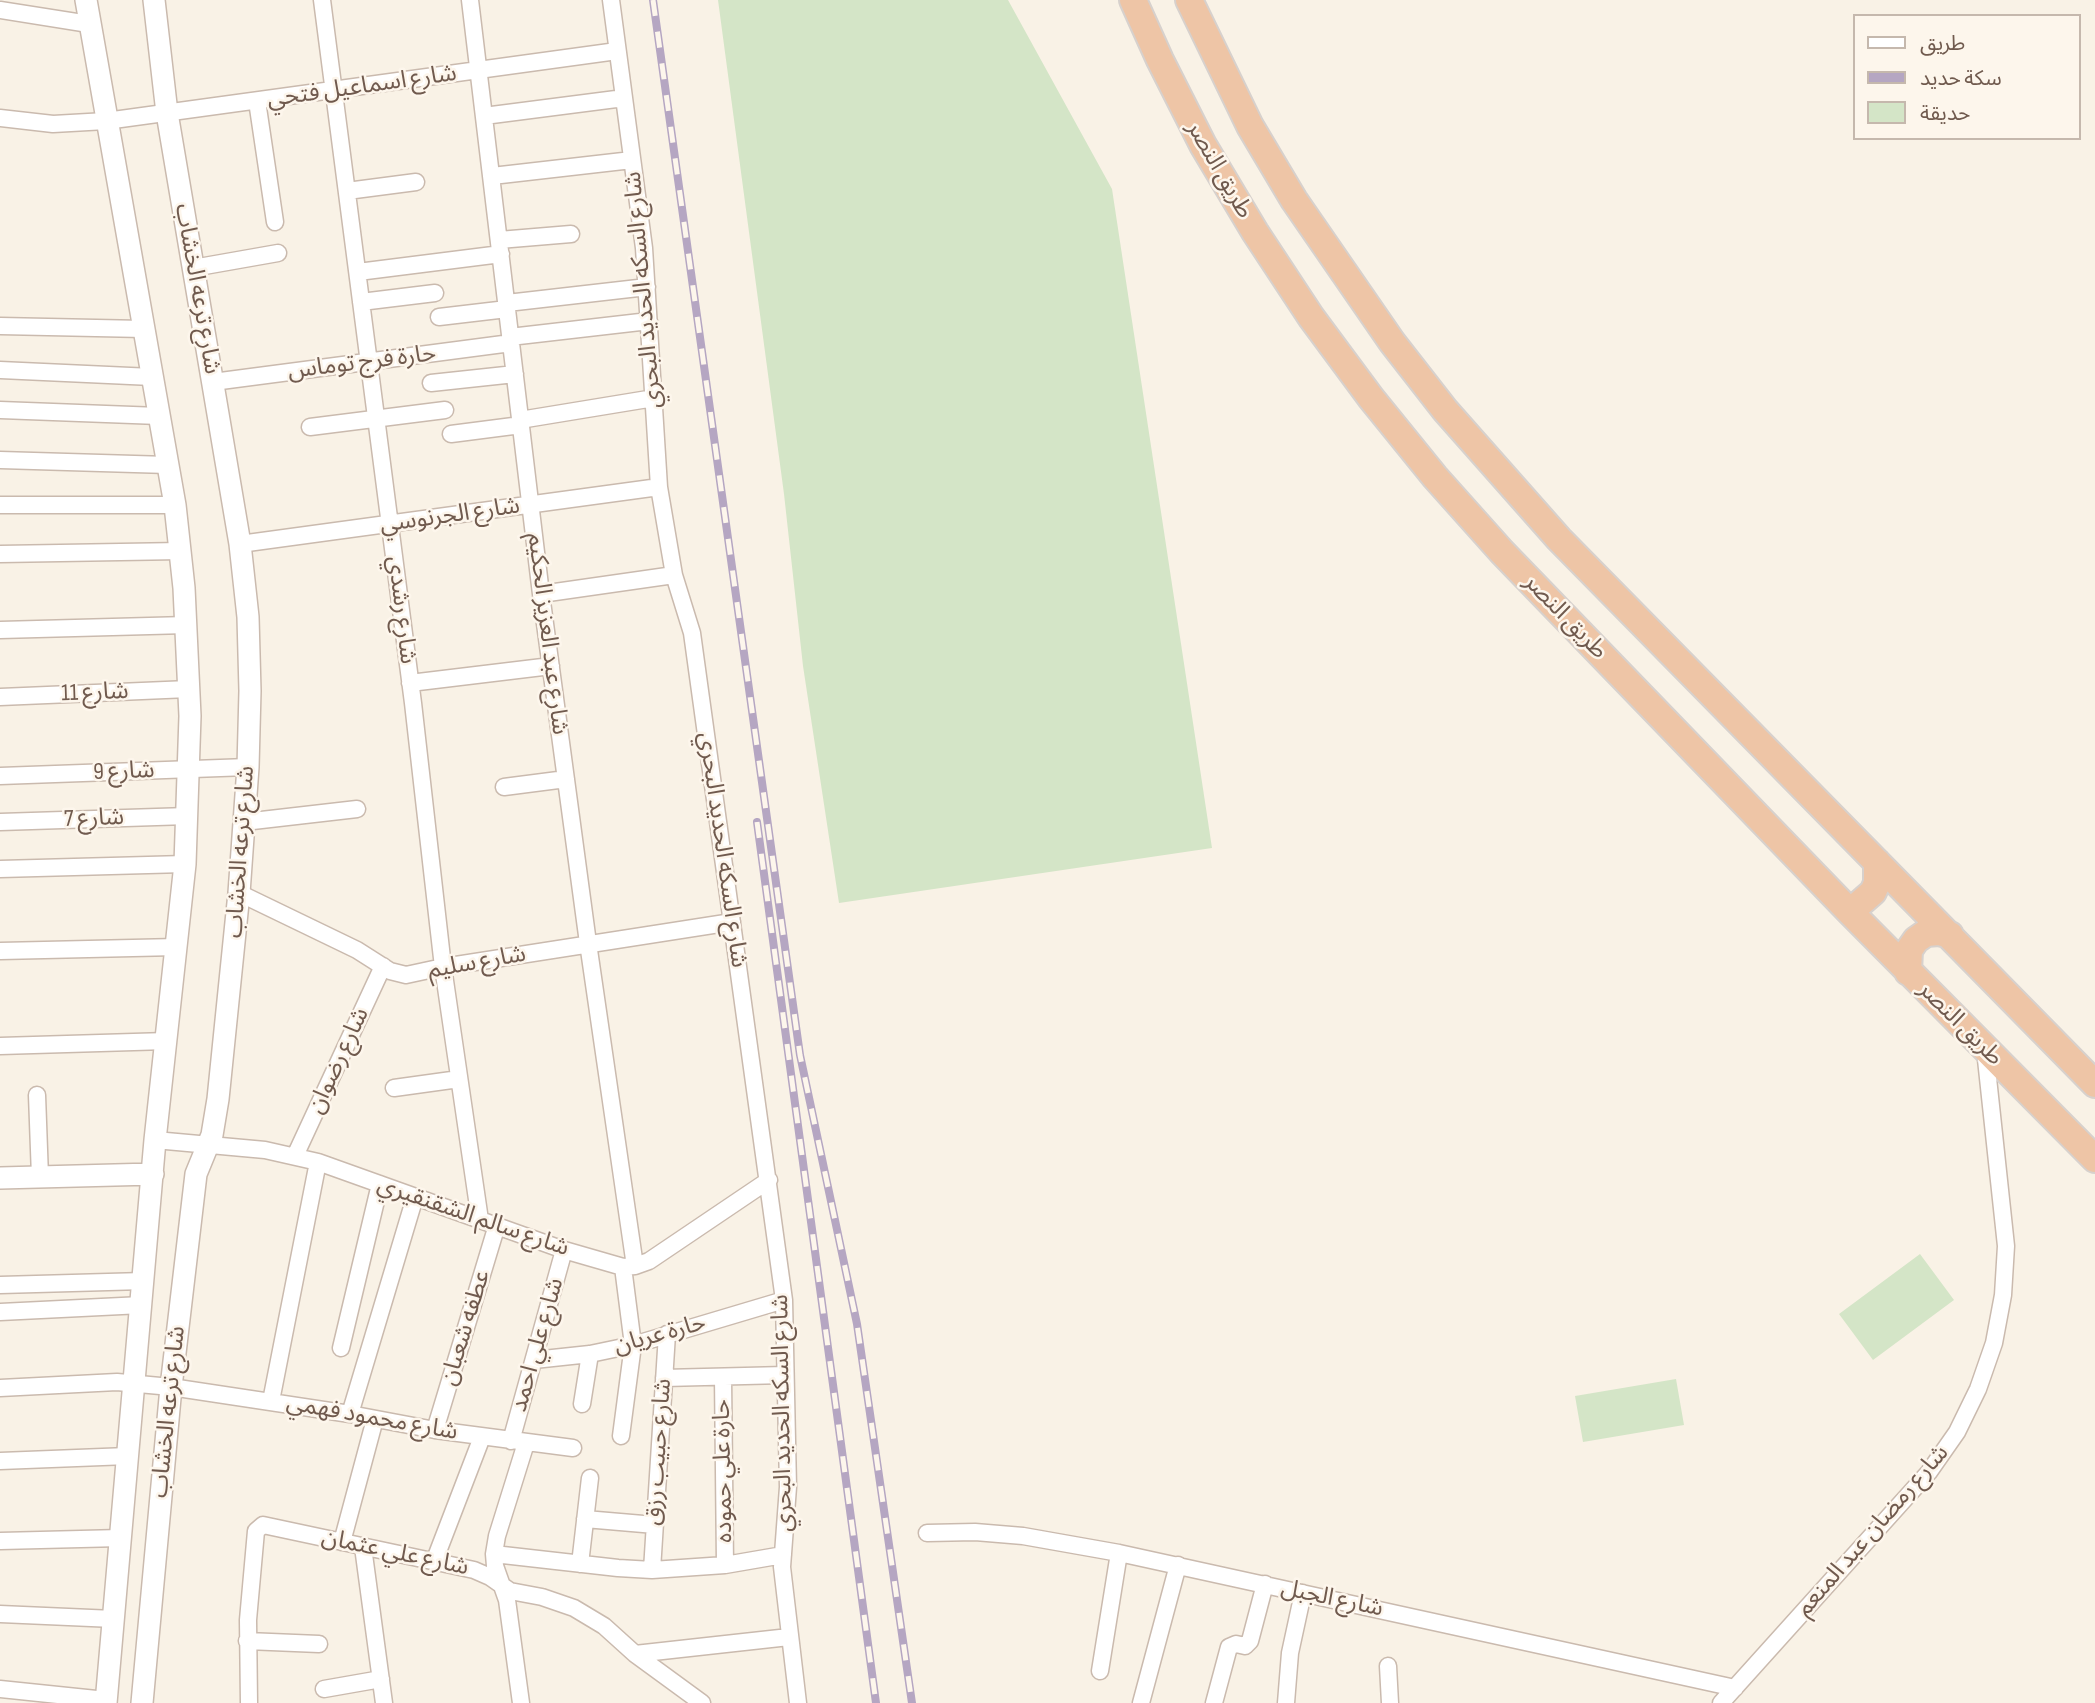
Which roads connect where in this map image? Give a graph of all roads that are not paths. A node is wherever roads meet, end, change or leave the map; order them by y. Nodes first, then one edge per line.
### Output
1 (86, 0) edge
2 (155, 0) edge
3 (322, 0) edge
4 (470, 0) edge
5 (611, 0) edge
6 (1133, 0) edge
7 (1189, 0) edge
8 (0, 10) edge
9 (89, 24) junction
10 (617, 51) junction
11 (479, 71) junction
12 (334, 90) junction
13 (624, 98) junction
14 (257, 101) junction
15 (167, 113) junction
16 (484, 116) junction
17 (0, 118) edge
18 (106, 121) junction
19 (632, 160) junction
20 (492, 176) junction
21 (416, 182) dead end
22 (347, 191) junction
23 (275, 222) dead end
24 (571, 234) dead end
25 (500, 247) junction
26 (278, 253) dead end
27 (192, 268) junction
28 (358, 272) junction
29 (647, 287) junction
30 (435, 293) dead end
31 (361, 302) junction
32 (507, 306) junction
33 (439, 317) dead end
34 (649, 321) junction
35 (0, 326) edge
36 (144, 329) junction
37 (511, 340) junction
38 (369, 363) junction
39 (0, 370) edge
40 (515, 374) junction
41 (152, 377) junction
42 (213, 382) junction
43 (431, 383) dead end
44 (654, 397) junction
45 (0, 410) edge
46 (445, 410) dead end
47 (159, 416) junction
48 (376, 419) junction
49 (521, 423) junction
50 (310, 427) dead end
51 (451, 434) dead end
52 (0, 460) edge
53 (168, 465) junction
54 (659, 487) junction
55 (0, 505) edge
56 (175, 505) junction
57 (530, 505) junction
58 (390, 524) junction
59 (240, 544) junction
60 (181, 551) junction
61 (0, 554) edge
62 (674, 575) junction
63 (541, 594) junction
64 (187, 625) junction
65 (0, 630) edge
66 (551, 666) junction
67 (411, 683) junction
68 (189, 689) junction
69 (0, 696) edge
70 (248, 767) junction
71 (190, 770) junction
72 (0, 776) edge
73 (566, 779) junction
74 (504, 787) dead end
75 (358, 809) dead end
76 (188, 816) junction
77 (0, 822) edge
78 (244, 822) junction
79 (1877, 862) junction
80 (185, 864) junction
81 (0, 869) edge
82 (239, 893) junction
83 (1850, 912) junction
84 (732, 922) junction
85 (1950, 935) junction
86 (588, 943) junction
87 (177, 947) junction
88 (0, 951) edge
89 (383, 966) junction
90 (443, 967) junction
91 (1908, 972) junction
92 (167, 1041) junction
93 (0, 1046) edge
94 (1985, 1048) junction
95 (459, 1079) junction
96 (2095, 1084) edge
97 (394, 1088) dead end
98 (37, 1095) dead end
99 (155, 1140) junction
100 (208, 1144) junction
101 (295, 1156) junction
102 (2095, 1159) edge
103 (318, 1162) junction
104 (153, 1174) junction
105 (40, 1177) junction
106 (0, 1178) edge
107 (768, 1180) junction
108 (380, 1184) junction
109 (415, 1197) junction
110 (480, 1220) junction
111 (497, 1225) junction
112 (564, 1250) junction
113 (629, 1266) junction
114 (144, 1281) junction
115 (0, 1285) edge
116 (784, 1300) junction
117 (142, 1305) junction
118 (0, 1312) edge
119 (667, 1334) junction
120 (632, 1345) junction
121 (341, 1348) dead end
122 (590, 1354) junction
123 (534, 1360) junction
124 (785, 1374) junction
125 (723, 1377) junction
126 (664, 1378) junction
127 (135, 1383) junction
128 (171, 1387) junction
129 (0, 1388) edge
130 (271, 1401) junction
131 (582, 1404) dead end
132 (349, 1414) junction
133 (375, 1419) junction
134 (435, 1430) junction
135 (621, 1436) dead end
136 (482, 1437) junction
137 (518, 1442) junction
138 (573, 1448) dead end
139 (128, 1456) junction
140 (0, 1461) edge
141 (590, 1478) dead end
142 (585, 1519) junction
143 (655, 1525) junction
144 (927, 1533) dead end
145 (121, 1538) junction
146 (0, 1541) edge
147 (342, 1542) junction
148 (363, 1547) junction
149 (1119, 1553) junction
150 (494, 1554) junction
151 (783, 1555) junction
152 (434, 1562) junction
153 (580, 1564) junction
154 (725, 1565) junction
155 (1178, 1565) junction
156 (652, 1570) junction
157 (1265, 1584) junction
158 (504, 1587) junction
159 (1303, 1593) junction
160 (0, 1614) edge
161 (114, 1619) junction
162 (789, 1637) junction
163 (247, 1641) junction
164 (319, 1644) dead end
165 (635, 1654) junction
166 (1388, 1666) dead end
167 (1100, 1671) dead end
168 (381, 1679) junction
169 (1735, 1688) junction
170 (0, 1689) edge
171 (324, 1689) dead end
172 (106, 1701) edge
173 (142, 1703) edge
174 (248, 1703) edge
175 (384, 1703) edge
176 (521, 1703) edge
177 (702, 1703) edge
178 (798, 1703) edge
179 (1140, 1703) edge
180 (1214, 1703) edge
181 (1286, 1703) edge
182 (1390, 1703) edge
183 (1721, 1703) edge

1 - 9 street, شارع ترعه الخشاب
2 - 15 street, شارع ترعه الخشاب
3 - 12 street, شارع رشدي
4 - 11 street, شارع عبد العزيز الحكيم
5 - 10 street, شارع السكه الحديد البحري
6 - 83 highway, طريق النصر
7 - 79 highway, طريق النصر
8 - 9 street
9 - 18 street, شارع ترعه الخشاب
10 - 11 street, شارع اسماعيل فتحي
10 - 13 street, شارع السكه الحديد البحري
11 - 12 street, شارع اسماعيل فتحي
11 - 16 street, شارع عبد العزيز الحكيم
12 - 14 street, شارع اسماعيل فتحي
12 - 22 street, شارع رشدي
13 - 16 street
13 - 19 street, شارع السكه الحديد البحري
14 - 15 street, شارع اسماعيل فتحي
14 - 23 street
15 - 18 street, شارع اسماعيل فتحي
15 - 27 street, شارع ترعه الخشاب
16 - 20 street, شارع عبد العزيز الحكيم
17 - 18 street, شارع اسماعيل فتحي
18 - 36 street, شارع ترعه الخشاب
19 - 20 street
19 - 29 street, شارع السكه الحديد البحري
20 - 25 street, شارع عبد العزيز الحكيم
21 - 22 street
22 - 28 street, شارع رشدي
24 - 25 street
25 - 28 street
25 - 32 street, شارع عبد العزيز الحكيم
26 - 27 street
27 - 42 street, شارع ترعه الخشاب
28 - 31 street, شارع رشدي
29 - 32 street
29 - 34 street, شارع السكه الحديد البحري
30 - 31 street
31 - 38 street, شارع رشدي
32 - 33 street
32 - 37 street, شارع عبد العزيز الحكيم
34 - 37 street, حارة فرج توماس
34 - 44 street, شارع السكه الحديد البحري
35 - 36 street
36 - 41 street, شارع ترعه الخشاب
37 - 38 street, حارة فرج توماس
37 - 40 street, شارع عبد العزيز الحكيم
38 - 42 street, حارة فرج توماس
38 - 48 street, شارع رشدي
39 - 41 street
40 - 43 street
40 - 49 street, شارع عبد العزيز الحكيم
41 - 47 street, شارع ترعه الخشاب
42 - 59 street, شارع ترعه الخشاب
44 - 49 street
44 - 54 street, شارع السكه الحديد البحري
45 - 47 street
46 - 48 street
47 - 53 street, شارع ترعه الخشاب
48 - 50 street
48 - 58 street, شارع رشدي
49 - 51 street
49 - 57 street, شارع عبد العزيز الحكيم
52 - 53 street
53 - 56 street, شارع ترعه الخشاب
54 - 57 street, شارع الجرنوسي
54 - 62 street, شارع السكه الحديد البحري
55 - 56 street
56 - 60 street, شارع ترعه الخشاب
57 - 58 street, شارع الجرنوسي
57 - 63 street, شارع عبد العزيز الحكيم
58 - 59 street, شارع الجرنوسي
58 - 67 street, شارع رشدي
59 - 70 street, شارع ترعه الخشاب
60 - 61 street
60 - 64 street, شارع ترعه الخشاب
62 - 63 street
62 - 84 street, شارع السكه الحديد البحري
63 - 66 street, شارع عبد العزيز الحكيم
64 - 65 street
64 - 68 street, شارع ترعه الخشاب
66 - 67 street
66 - 73 street, شارع عبد العزيز الحكيم
67 - 90 street, شارع رشدي
68 - 69 street, شارع 11
68 - 71 street, شارع ترعه الخشاب
70 - 71 street, شارع 9
70 - 78 street, شارع ترعه الخشاب
71 - 72 street, شارع 9
71 - 76 street, شارع ترعه الخشاب
73 - 74 street
73 - 86 street, شارع عبد العزيز الحكيم
75 - 78 street
76 - 77 street, شارع 7
76 - 80 street, شارع ترعه الخشاب
78 - 82 street, شارع ترعه الخشاب
79 - 83 highway
79 - 85 highway, طريق النصر
80 - 81 street
80 - 87 street, شارع ترعه الخشاب
82 - 89 street, شارع سليم
82 - 100 street, شارع ترعه الخشاب
83 - 91 highway, طريق النصر
84 - 86 street, شارع سليم
84 - 107 street, شارع السكه الحديد البحري
85 - 91 highway
85 - 96 highway, طريق النصر
86 - 90 street, شارع سليم
86 - 113 street, شارع عبد العزيز الحكيم
87 - 88 street
87 - 92 street, شارع ترعه الخشاب
89 - 90 street, شارع سليم
89 - 101 street, شارع رضوان
90 - 95 street, شارع رشدي
91 - 94 highway, طريق النصر
92 - 93 street
92 - 99 street, شارع ترعه الخشاب
94 - 102 highway, طريق النصر
94 - 169 street, شارع رمضان عبد المنعم
95 - 97 street
95 - 110 street, شارع رشدي
98 - 105 street
99 - 100 street, شارع سالم الشقنقيري
99 - 104 street, شارع ترعه الخشاب
100 - 101 street, شارع سالم الشقنقيري
100 - 128 street, شارع ترعه الخشاب
101 - 103 street, شارع سالم الشقنقيري
103 - 108 street, شارع سالم الشقنقيري
103 - 130 street
104 - 105 street
104 - 114 street, شارع ترعه الخشاب
105 - 106 street
107 - 113 street
107 - 116 street, شارع السكه الحديد البحري
108 - 109 street, شارع سالم الشقنقيري
108 - 121 street
109 - 110 street, شارع سالم الشقنقيري
109 - 132 street
110 - 111 street, شارع سالم الشقنقيري
111 - 112 street, شارع سالم الشقنقيري
111 - 134 street, عطفه شعبان
112 - 113 street, شارع سالم الشقنقيري
112 - 123 street, شارع علي احمد
113 - 120 street, شارع عبد العزيز الحكيم
114 - 115 street
114 - 117 street, شارع ترعه الخشاب
116 - 119 street, حارة عريان
116 - 124 street, شارع السكه الحديد البحري
117 - 118 street
117 - 127 street, شارع ترعه الخشاب
119 - 120 street, حارة عريان
119 - 126 street, شارع حبيب رزق
120 - 122 street, حارة عريان
120 - 135 street, شارع عبد العزيز الحكيم
122 - 123 street, حارة عريان
122 - 131 street
123 - 137 street, شارع علي احمد
124 - 125 street
124 - 151 street, شارع السكه الحديد البحري
125 - 126 street
125 - 154 street, حارة علي حموده
126 - 143 street, شارع حبيب رزق
127 - 128 street, شارع محمود فهمي
127 - 129 street, شارع محمود فهمي
127 - 139 street, شارع ترعه الخشاب
128 - 130 street, شارع محمود فهمي
128 - 173 street, شارع ترعه الخشاب
130 - 132 street, شارع محمود فهمي
132 - 133 street, شارع محمود فهمي
133 - 134 street, شارع محمود فهمي
133 - 147 street
134 - 136 street, شارع محمود فهمي
136 - 137 street, شارع محمود فهمي
136 - 152 street
137 - 138 street, شارع محمود فهمي
137 - 150 street, شارع علي احمد
139 - 140 street
139 - 145 street, شارع ترعه الخشاب
141 - 142 street
142 - 143 street
142 - 153 street
143 - 156 street, شارع حبيب رزق
144 - 149 street, شارع الجبل
145 - 146 street
145 - 161 street, شارع ترعه الخشاب
147 - 148 street, شارع علي عثمان
147 - 163 street, شارع علي عثمان
148 - 152 street, شارع علي عثمان
148 - 168 street
149 - 155 street, شارع الجبل
149 - 167 street
150 - 153 street
150 - 158 street
151 - 154 street
151 - 162 street, شارع السكه الحديد البحري
152 - 158 street, شارع علي عثمان
153 - 156 street
154 - 156 street
155 - 157 street, شارع الجبل
155 - 179 street
157 - 159 street, شارع الجبل
157 - 180 street
158 - 165 street, شارع علي عثمان
158 - 176 street
159 - 169 street, شارع الجبل
159 - 181 street
160 - 161 street
161 - 172 street, شارع ترعه الخشاب
162 - 165 street
162 - 178 street, شارع السكه الحديد البحري
163 - 164 street
163 - 174 street
165 - 177 street, شارع علي عثمان
166 - 182 street
168 - 171 street
168 - 175 street
169 - 183 street, شارع رمضان عبد المنعم
170 - 172 street

